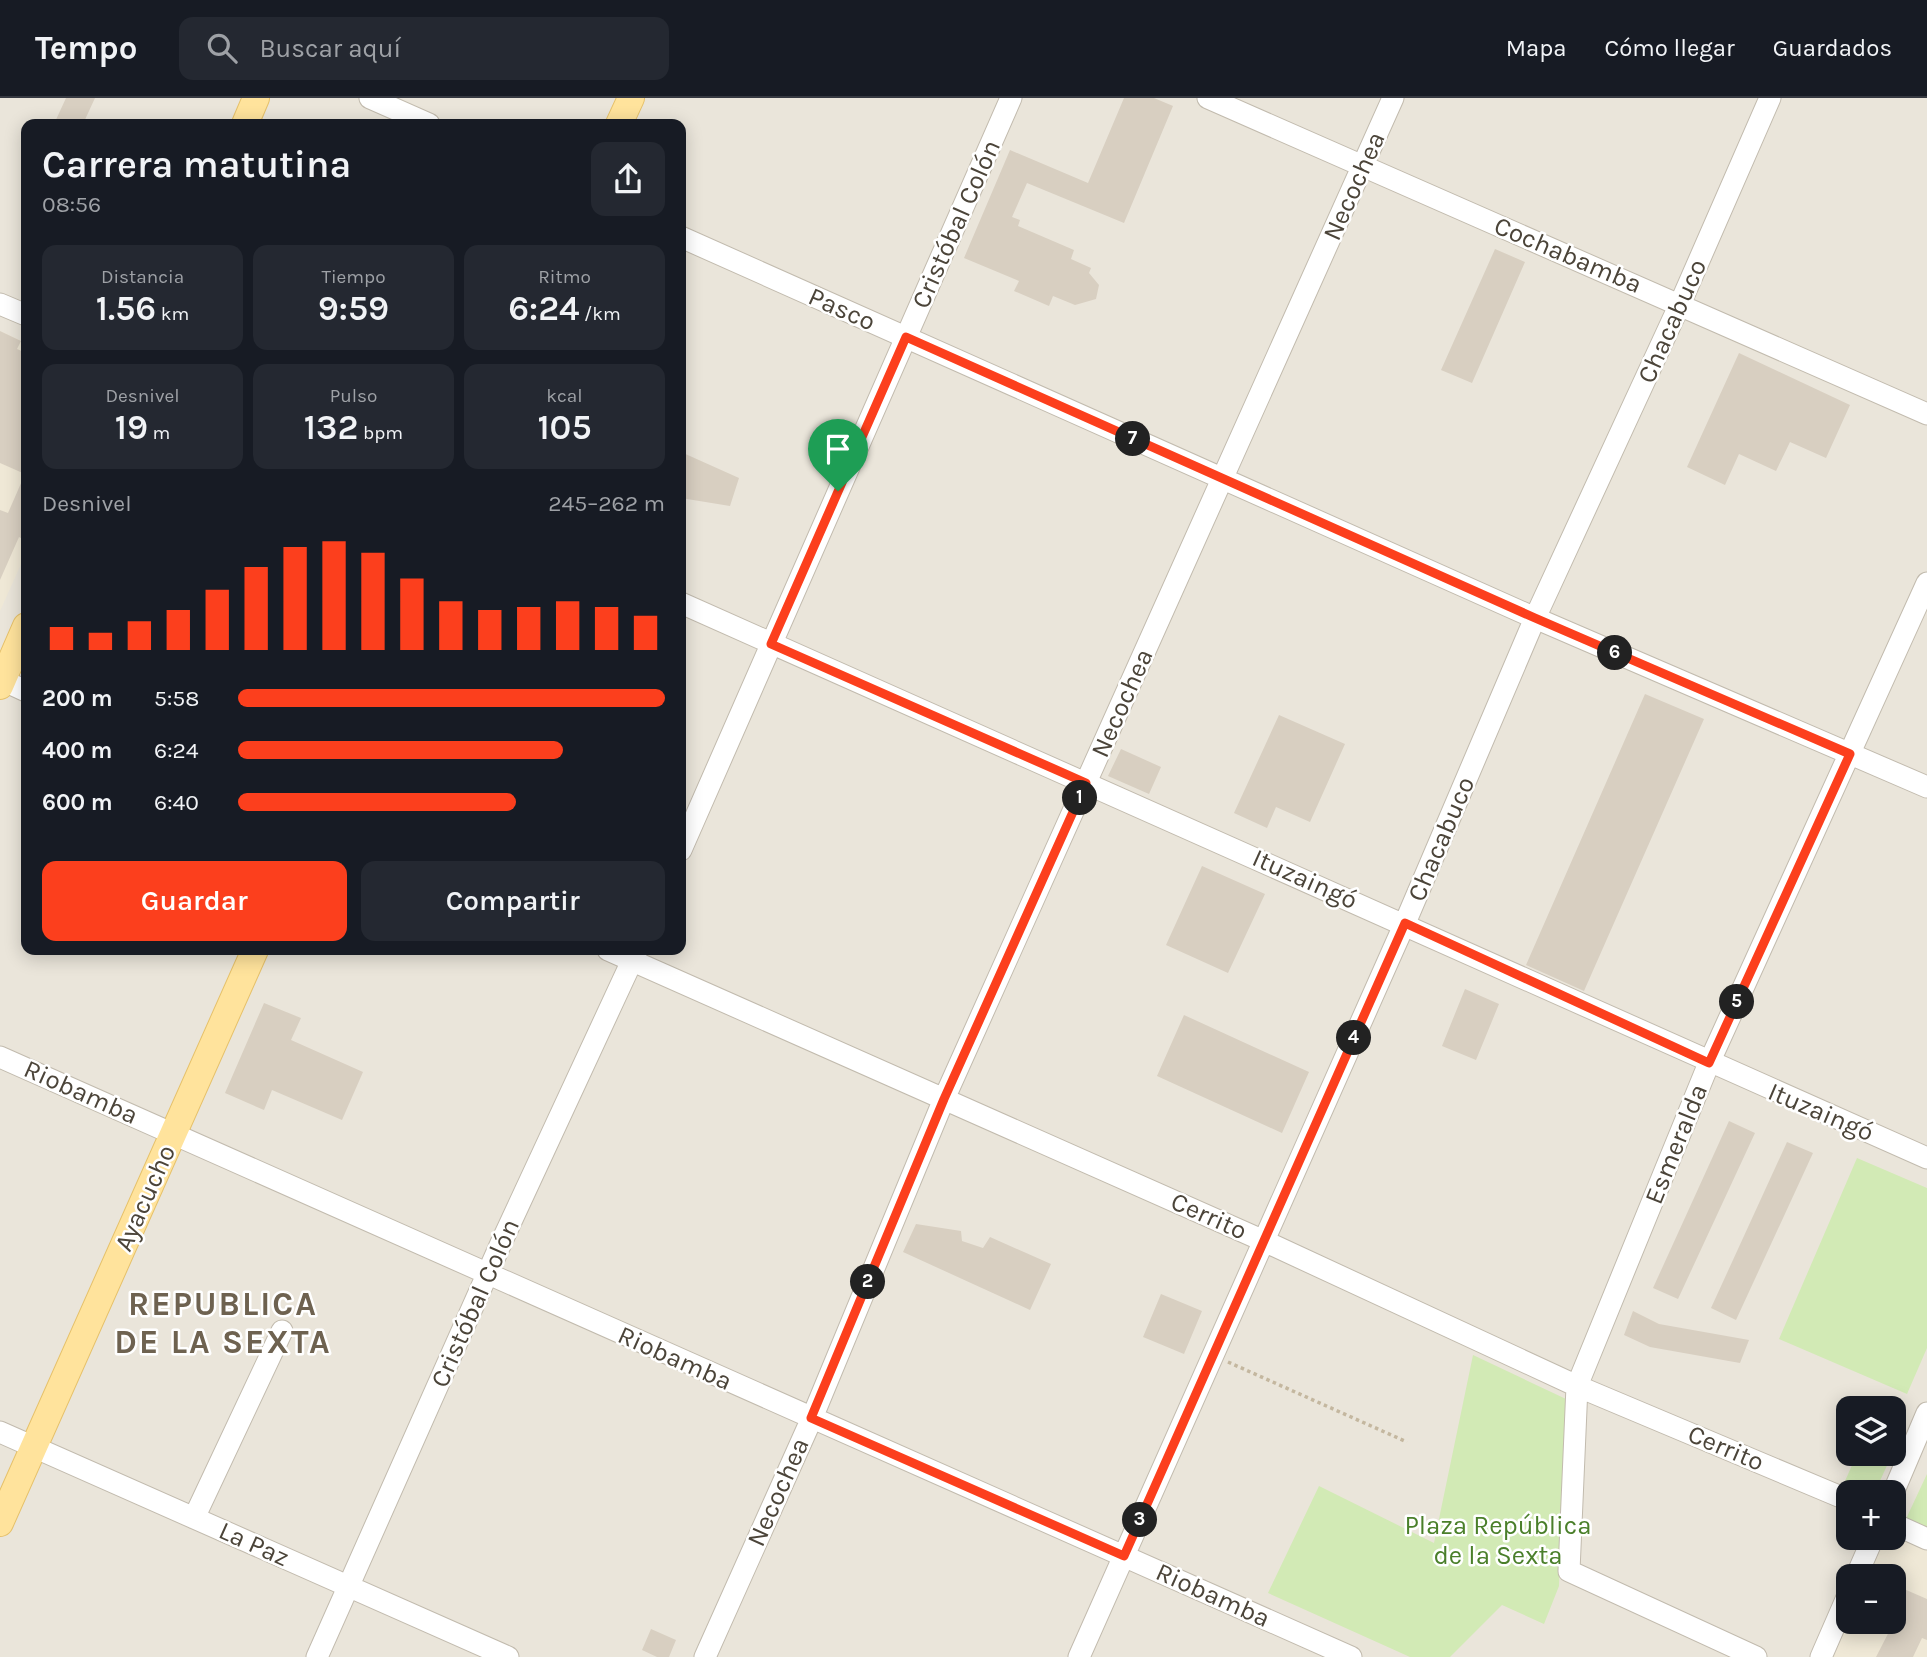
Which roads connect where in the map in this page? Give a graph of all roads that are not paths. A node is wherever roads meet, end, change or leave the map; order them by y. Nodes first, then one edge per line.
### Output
1 (256, 98) edge
2 (370, 98) edge
3 (631, 98) edge
4 (1011, 98) edge
5 (1208, 98) edge
6 (1393, 98) edge
7 (1770, 98) edge
8 (247, 119) edge
9 (418, 119) edge
10 (621, 119) edge
11 (1363, 166) junction
12 (686, 239) edge
13 (0, 304) edge
14 (1680, 304) junction
15 (21, 313) edge
16 (906, 337) junction
17 (1927, 414) edge
18 (1223, 479) junction
19 (1927, 583) edge
20 (686, 605) edge
21 (1535, 618) junction
22 (21, 641) edge
23 (771, 644) junction
24 (7, 684) edge
25 (1850, 754) junction
26 (1086, 783) junction
27 (1927, 787) edge
28 (686, 839) edge
29 (1405, 923) junction
30 (253, 955) edge
31 (634, 956) edge
32 (0, 1057) edge
33 (1709, 1063) junction
34 (944, 1099) junction
35 (174, 1133) junction
36 (1927, 1158) edge
37 (1264, 1241) junction
38 (487, 1274) junction
39 (282, 1331) dead end
40 (1577, 1386) junction
41 (1927, 1413) edge
42 (811, 1418) junction
43 (0, 1432) edge
44 (34, 1447) junction
45 (1899, 1480) edge
46 (1836, 1495) edge
47 (194, 1518) junction
48 (0, 1523) edge
49 (1906, 1529) edge
50 (1927, 1539) edge
51 (1124, 1556) junction
52 (348, 1586) junction
53 (1836, 1623) edge
54 (317, 1657) edge
55 (508, 1657) edge
56 (705, 1657) edge
57 (1079, 1657) edge
58 (1351, 1657) edge
59 (1756, 1657) edge
60 (1821, 1657) edge

1 - 8 main road
2 - 9 street
3 - 10 main road
4 - 16 street, Cristóbal Colón
5 - 11 street, Cochabamba
6 - 11 street, Necochea
7 - 14 street, Chacabuco
11 - 14 street, Cochabamba
11 - 18 street, Necochea
12 - 16 street, Pasco
13 - 15 street
14 - 17 street, Cochabamba
14 - 21 street, Chacabuco
16 - 18 street, Pasco
16 - 23 street, Cristóbal Colón
18 - 21 street, Pasco
18 - 26 street, Necochea
19 - 25 street, Esmeralda
20 - 23 street, Ituzaingó
21 - 25 street, Pasco
21 - 29 street, Chacabuco
22 - 24 main road
23 - 26 street, Ituzaingó
23 - 28 street, Cristóbal Colón
25 - 27 street, Pasco
25 - 33 street, Esmeralda
26 - 29 street, Ituzaingó
26 - 34 street, Necochea
29 - 33 street, Ituzaingó
29 - 37 street, Chacabuco
30 - 35 main road, Ayacucho
31 - 34 street, Cerrito
31 - 38 street, Cristóbal Colón
32 - 35 street, Riobamba
33 - 36 street, Ituzaingó
33 - 40 street, Esmeralda
34 - 37 street, Cerrito
34 - 42 street, Necochea
35 - 38 street, Riobamba
35 - 44 main road, Ayacucho
37 - 40 street, Cerrito
37 - 51 street, Chacabuco
38 - 42 street, Riobamba
38 - 52 street, Cristóbal Colón
39 - 47 street
40 - 46 street, Cerrito
40 - 59 street, Esmeralda
41 - 45 street
42 - 51 street, Riobamba
42 - 56 street, Necochea
43 - 44 street, La Paz
44 - 47 street, La Paz
44 - 48 main road, Ayacucho
47 - 52 street, La Paz
49 - 50 street
51 - 57 street, Chacabuco
51 - 58 street, Riobamba
52 - 54 street, Cristóbal Colón
52 - 55 street, La Paz
53 - 60 street

